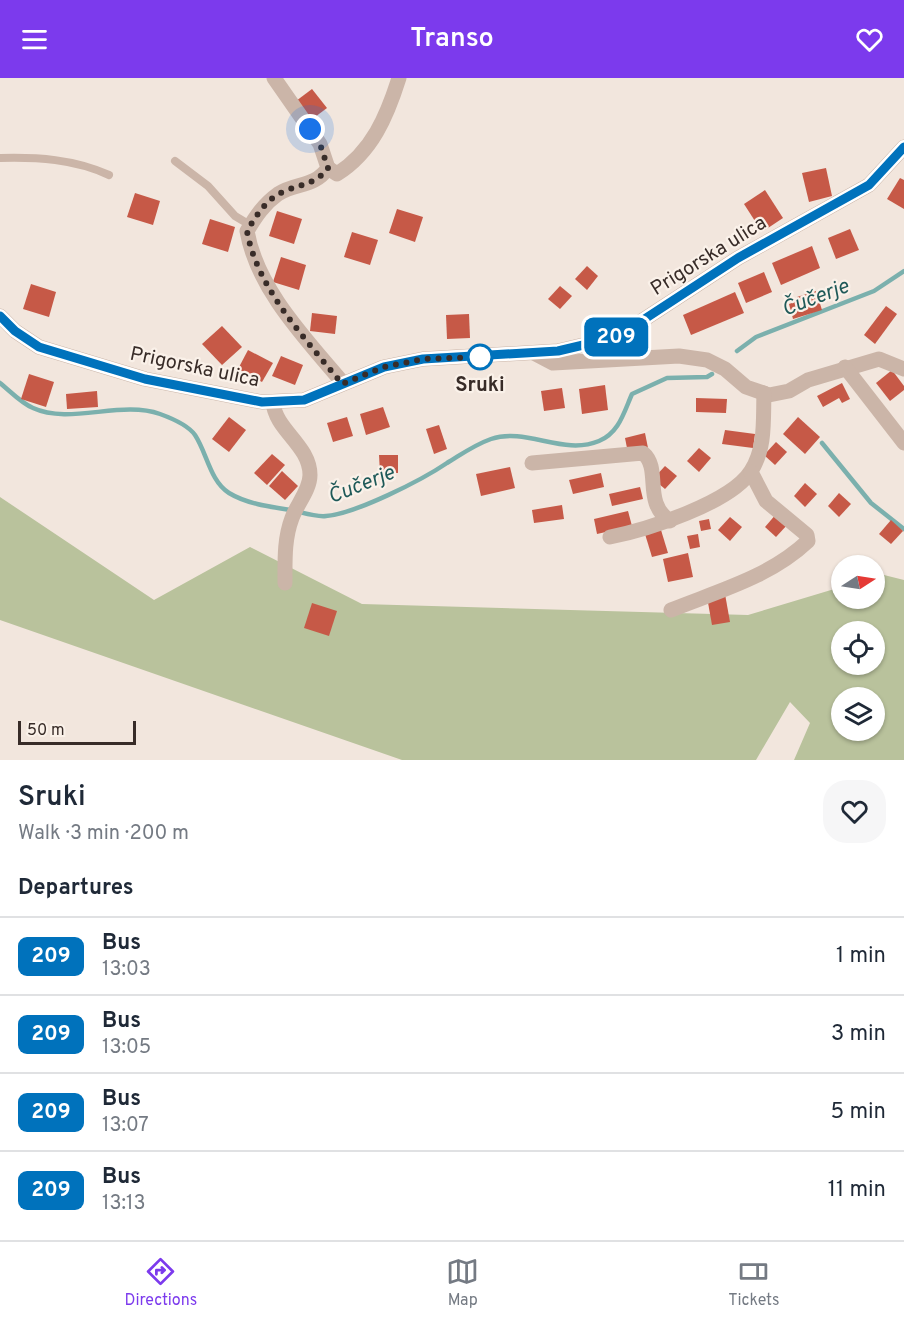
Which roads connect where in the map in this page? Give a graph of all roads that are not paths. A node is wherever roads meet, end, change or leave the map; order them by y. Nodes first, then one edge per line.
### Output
1 (274, 78) edge
2 (399, 78) edge
3 (904, 147) edge
4 (0, 158) edge
5 (175, 161) dead end
6 (328, 168) junction
7 (109, 175) dead end
8 (250, 225) junction
9 (0, 316) edge
10 (534, 353) junction
11 (845, 368) junction
12 (904, 369) edge
13 (342, 384) junction
14 (764, 393) junction
15 (273, 402) junction
16 (904, 443) edge
17 (532, 464) dead end
18 (751, 472) junction
19 (670, 521) junction
20 (610, 537) dead end
21 (285, 583) dead end
22 (671, 610) dead end

1 - 6 street
2 - 6 street
3 - 10 street, Prigorska ulica
4 - 7 lane
5 - 8 lane
6 - 8 street
8 - 13 street
9 - 15 street, Prigorska ulica
10 - 13 street, Prigorska ulica
10 - 14 street
11 - 12 street
11 - 14 street
11 - 16 street
13 - 15 street, Prigorska ulica
14 - 18 street
15 - 21 street
17 - 19 street
18 - 19 street
18 - 22 street
19 - 20 street

